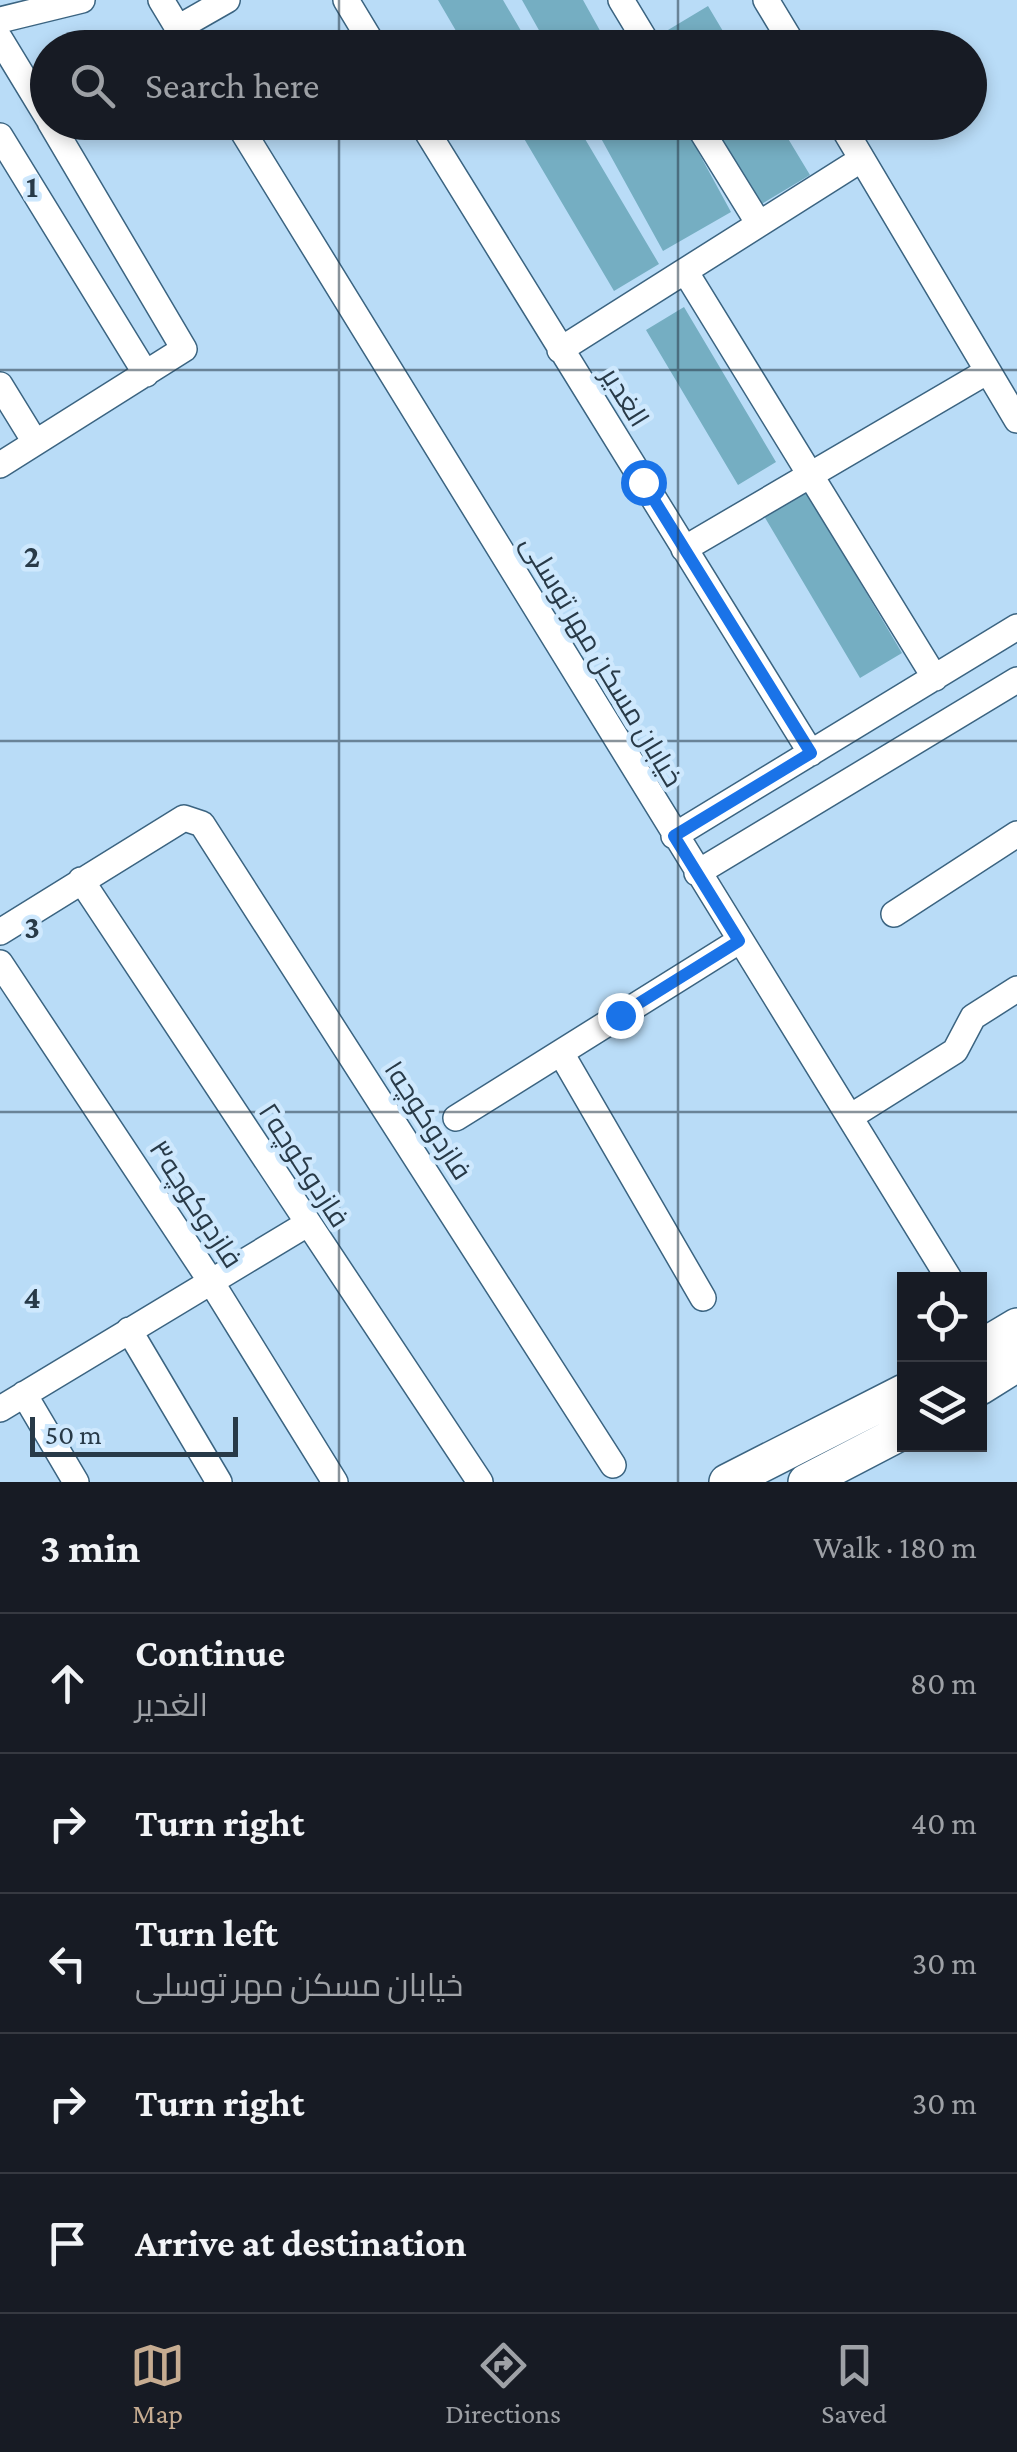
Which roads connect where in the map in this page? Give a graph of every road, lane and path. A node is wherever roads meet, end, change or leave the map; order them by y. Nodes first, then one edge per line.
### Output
1 (82, 0) edge
2 (161, 0) edge
3 (228, 0) edge
4 (346, 0) edge
5 (621, 0) edge
6 (766, 0) edge
7 (0, 20) edge
8 (179, 30) edge
9 (193, 30) edge
10 (364, 30) edge
11 (639, 30) edge
12 (784, 30) edge
13 (0, 39) edge
14 (30, 89) edge
15 (0, 136) edge
16 (61, 140) edge
17 (248, 140) edge
18 (432, 140) edge
19 (707, 140) edge
20 (851, 140) edge
21 (862, 159) junction
22 (758, 224) junction
23 (685, 271) junction
24 (560, 350) junction
25 (988, 371) junction
26 (146, 374) junction
27 (0, 385) edge
28 (1017, 420) edge
29 (35, 442) junction
30 (0, 465) edge
31 (810, 475) junction
32 (684, 549) junction
33 (1017, 628) edge
34 (934, 678) junction
35 (1017, 680) edge
36 (811, 753) junction
37 (1017, 834) edge
38 (674, 836) junction
39 (696, 873) junction
40 (81, 880) junction
41 (894, 914) dead end
42 (0, 932) edge
43 (739, 941) junction
44 (0, 963) edge
45 (1017, 989) edge
46 (561, 1052) junction
47 (850, 1117) junction
48 (456, 1118) dead end
49 (307, 1224) junction
50 (945, 1272) edge
51 (210, 1280) junction
52 (703, 1298) dead end
53 (129, 1330) junction
54 (1017, 1364) edge
55 (987, 1383) edge
56 (24, 1394) junction
57 (897, 1396) edge
58 (0, 1409) edge
59 (897, 1434) edge
60 (613, 1465) dead end
61 (76, 1482) edge
62 (219, 1482) edge
63 (335, 1482) edge
64 (480, 1482) edge
65 (726, 1482) edge
66 (806, 1482) edge

1 - 7 street
2 - 8 street
3 - 9 street
4 - 10 street
5 - 11 street
6 - 12 street
13 - 14 street
15 - 26 street
16 - 26 street
17 - 38 street, خیابان مسکن مهر توسلی
18 - 24 street, الغدیر
19 - 22 street
20 - 21 street
21 - 22 street
21 - 25 street
22 - 23 street
23 - 24 street
23 - 31 street
24 - 32 street, الغدیر
25 - 28 street
25 - 31 street
26 - 29 street
27 - 29 street
29 - 30 street
31 - 32 street
31 - 34 street
32 - 36 street, الغدیر
33 - 34 street
34 - 36 street
35 - 39 street
36 - 38 street
37 - 41 street
38 - 39 street, خیابان مسکن مهر توسلی
39 - 43 street, خیابان مسکن مهر توسلی
40 - 42 street
40 - 49 street, فازدوکوچه۲
40 - 60 street, فازدوکوچه۱
43 - 46 street
43 - 47 street, خیابان مسکن مهر توسلی
44 - 51 street, فازدوکوچه۳
45 - 47 street
46 - 48 street
46 - 52 street
47 - 50 street, خیابان مسکن مهر توسلی
49 - 51 street
49 - 64 street, فازدوکوچه۲
51 - 53 street
51 - 63 street, فازدوکوچه۳
53 - 56 street
53 - 62 street
54 - 55 main road
56 - 58 street
56 - 61 street
57 - 65 main road
59 - 66 main road

